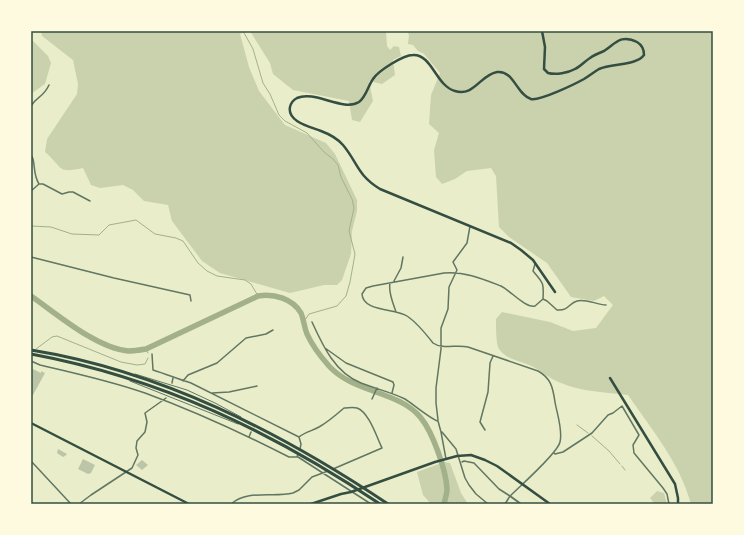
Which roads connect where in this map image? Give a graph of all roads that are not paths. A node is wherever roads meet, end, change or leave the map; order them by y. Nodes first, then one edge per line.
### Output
1 (542, 31) edge
2 (49, 85) dead end
3 (31, 106) edge
4 (31, 155) edge
5 (40, 184) junction
6 (31, 191) edge
7 (90, 201) dead end
8 (470, 226) junction
9 (31, 257) edge
10 (403, 257) dead end
11 (536, 263) junction
12 (456, 272) junction
13 (390, 282) junction
14 (394, 282) junction
15 (555, 292) dead end
16 (543, 299) junction
17 (192, 301) dead end
18 (606, 305) dead end
19 (396, 312) junction
20 (312, 322) dead end
21 (273, 330) dead end
22 (441, 346) junction
23 (324, 348) junction
24 (31, 350) edge
25 (31, 354) edge
26 (152, 354) dead end
27 (494, 356) junction
28 (31, 361) edge
29 (173, 378) junction
30 (610, 378) dead end
31 (183, 381) junction
32 (172, 383) dead end
33 (258, 386) dead end
34 (376, 389) junction
35 (211, 393) junction
36 (392, 393) junction
37 (166, 398) dead end
38 (373, 398) dead end
39 (164, 401) junction
40 (259, 417) junction
41 (438, 421) junction
42 (257, 422) dead end
43 (31, 423) edge
44 (485, 430) dead end
45 (251, 432) dead end
46 (442, 432) junction
47 (249, 437) junction
48 (299, 437) junction
49 (554, 453) junction
50 (297, 457) junction
51 (445, 459) junction
52 (31, 461) edge
53 (461, 462) junction
54 (127, 472) junction
55 (323, 473) junction
56 (522, 484) junction
57 (351, 492) junction
58 (510, 496) junction
59 (71, 504) edge
60 (79, 504) edge
61 (189, 504) edge
62 (231, 504) edge
63 (311, 504) edge
64 (371, 504) edge
65 (380, 504) edge
66 (388, 504) edge
67 (488, 504) edge
68 (505, 504) edge
69 (521, 504) edge
70 (550, 504) edge
71 (673, 504) edge
72 (678, 504) edge

1 - 8 main road
2 - 3 street
4 - 5 street
5 - 6 street
5 - 7 street
8 - 11 main road
8 - 12 street
9 - 17 street
10 - 14 street
11 - 15 main road
11 - 16 street
12 - 14 street
12 - 16 street
12 - 22 street
13 - 14 street
13 - 19 street
13 - 19 street
16 - 18 street
19 - 22 street
20 - 23 street
21 - 31 street
22 - 27 street
22 - 41 street
23 - 34 street
23 - 36 street
24 - 66 highway
25 - 65 highway
26 - 29 street
27 - 44 street
27 - 49 street
28 - 39 street
29 - 31 street
29 - 32 street
30 - 72 main road
31 - 35 street
33 - 35 street
34 - 36 street
34 - 38 street
35 - 40 street
36 - 41 street
37 - 39 street
39 - 47 street
39 - 54 street
40 - 42 street
40 - 48 street
41 - 46 street
43 - 54 main road
45 - 47 street
46 - 51 street
46 - 53 street
47 - 50 street
48 - 50 street
48 - 55 street
49 - 56 street
49 - 71 street
50 - 55 street
51 - 56 main road
51 - 57 main road
52 - 59 street
53 - 58 street
53 - 67 street
54 - 60 street
54 - 61 main road
55 - 57 street
55 - 62 street
56 - 58 street
56 - 70 main road
57 - 63 main road
57 - 64 street
58 - 68 street
58 - 69 street

